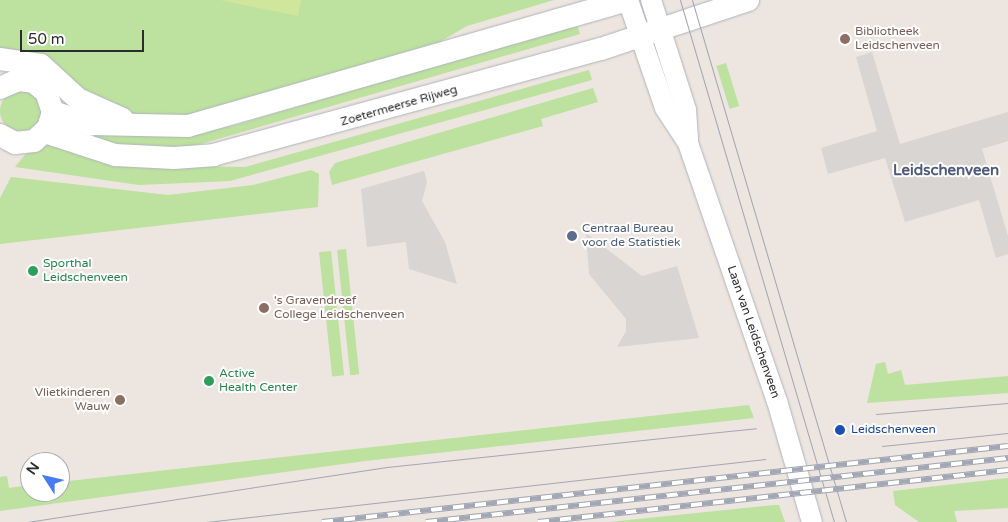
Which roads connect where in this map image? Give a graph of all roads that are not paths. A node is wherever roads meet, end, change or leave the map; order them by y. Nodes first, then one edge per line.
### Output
1 (627, 0) edge
2 (651, 0) edge
3 (748, 0) edge
4 (660, 30) junction
5 (639, 37) junction
6 (0, 59) edge
7 (1, 86) edge
8 (49, 122) junction
9 (146, 127) junction
10 (0, 136) edge
11 (688, 143) junction
12 (812, 522) edge

1 - 5 street, Laan van Leidschenveen
1 - 9 main road
2 - 4 street, Laan van Leidschenveen
3 - 4 main road, Zoetermeerse Rijweg
4 - 5 main road, Zoetermeerse Rijweg
4 - 11 street, Laan van Leidschenveen
5 - 8 main road, Zoetermeerse Rijweg
5 - 11 street, Laan van Leidschenveen
6 - 9 main road
7 - 8 main road
8 - 9 main road
8 - 10 main road
11 - 12 street, Laan van Leidschenveen

